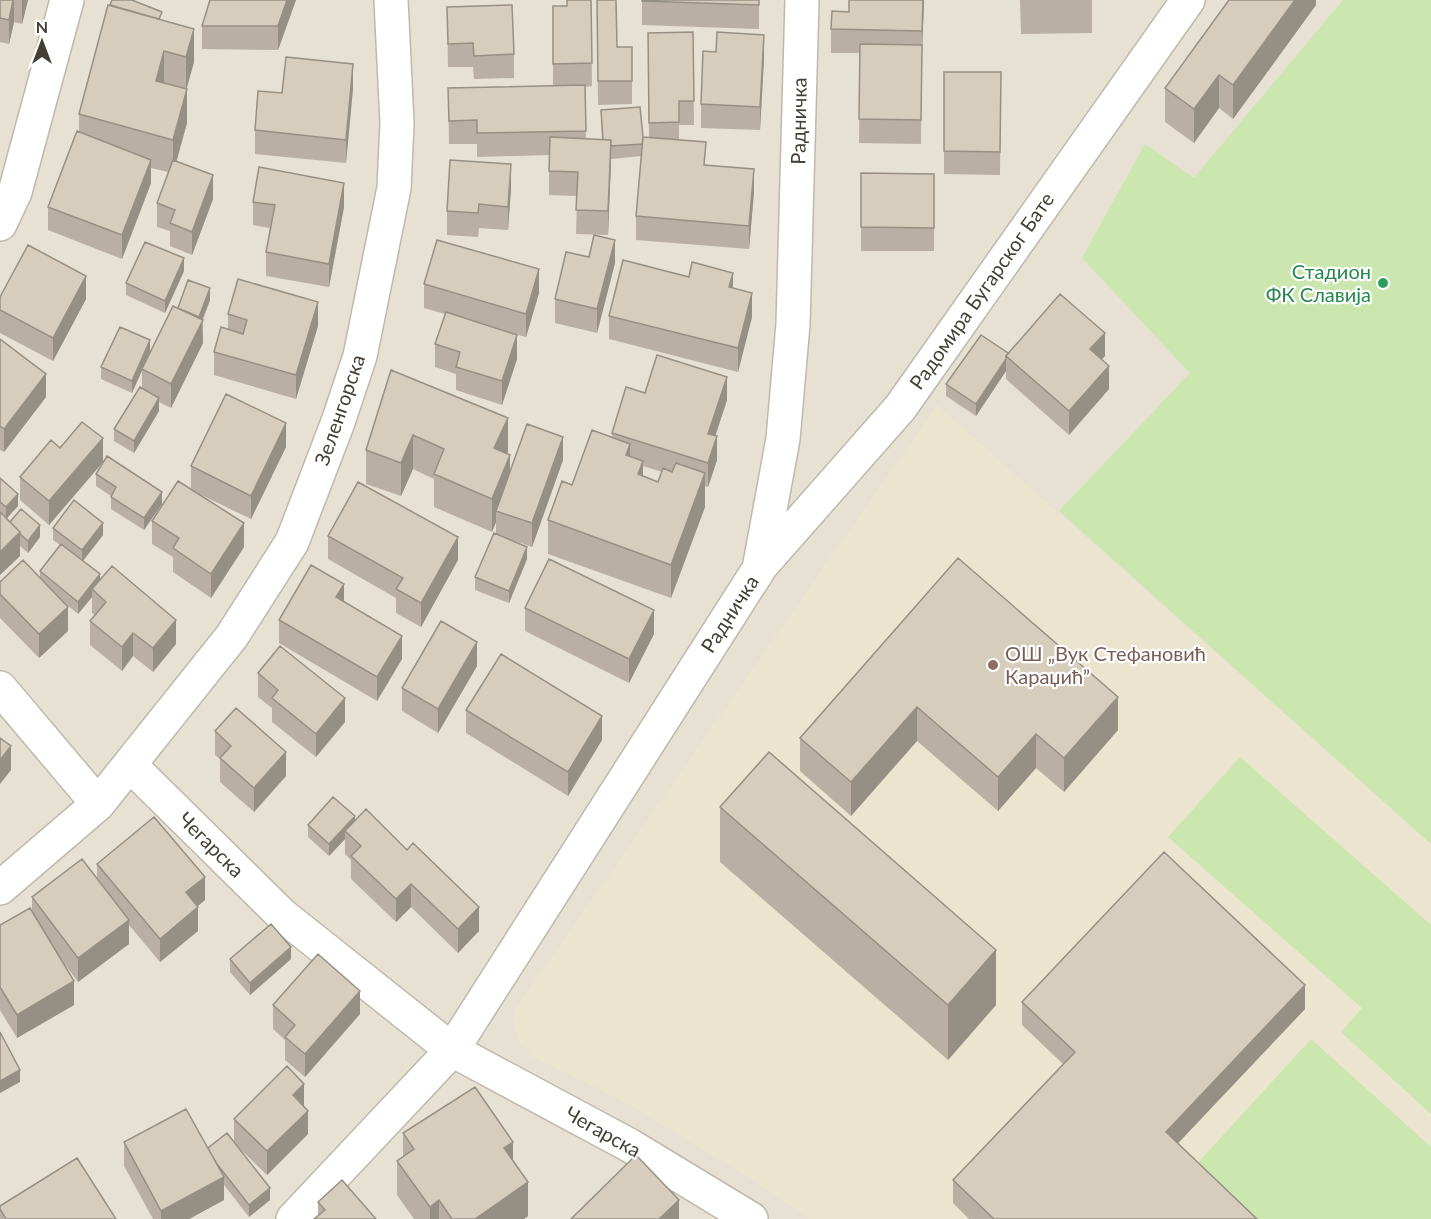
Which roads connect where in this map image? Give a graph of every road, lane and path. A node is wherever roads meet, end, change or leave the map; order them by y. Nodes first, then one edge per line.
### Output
1 (67, 0) edge
2 (392, 0) edge
3 (802, 0) edge
4 (1188, 0) edge
5 (0, 224) edge
6 (759, 569) junction
7 (0, 688) edge
8 (130, 765) junction
9 (98, 804) junction
10 (0, 888) edge
11 (452, 1050) junction
12 (293, 1219) edge
13 (751, 1219) edge

1 - 5 street
2 - 8 street, Зеленгорска
3 - 6 street, Радничка
4 - 6 street, Радомира Бугарског Бате
6 - 11 street, Радничка
7 - 9 street
8 - 9 street
8 - 11 street, Чегарска
9 - 10 street
11 - 12 street
11 - 13 street, Чегарска

